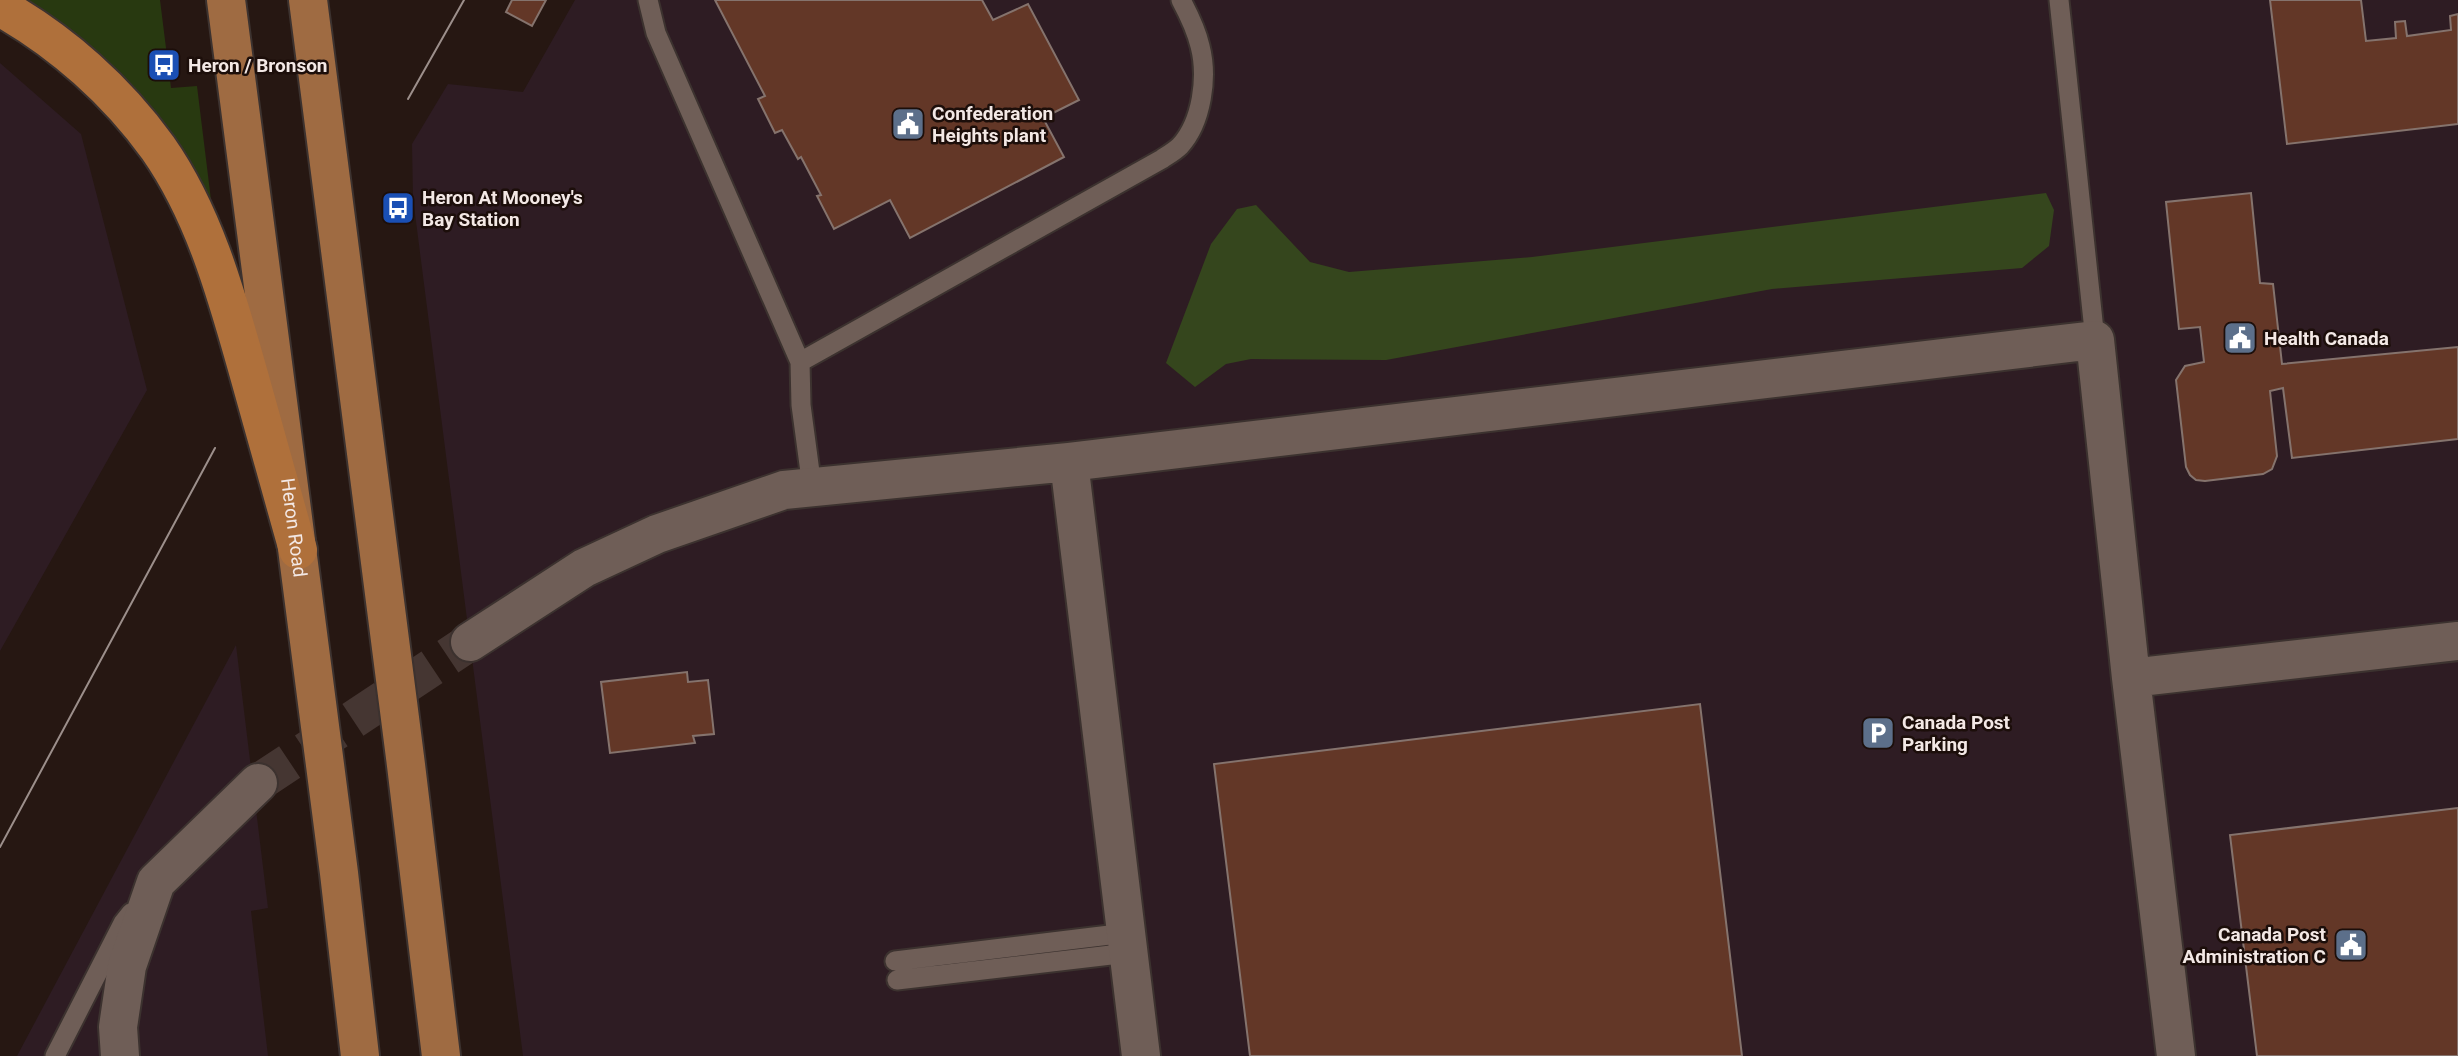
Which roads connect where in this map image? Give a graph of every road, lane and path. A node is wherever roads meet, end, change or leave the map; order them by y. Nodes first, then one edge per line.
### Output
1 (226, 0) edge
2 (308, 0) edge
3 (648, 0) edge
4 (1181, 0) edge
5 (2059, 0) edge
6 (0, 7) edge
7 (2095, 340) junction
8 (800, 362) junction
9 (1069, 462) junction
10 (812, 487) junction
11 (298, 550) junction
12 (2458, 640) edge
13 (470, 642) tunnel mouth
14 (2131, 678) junction
15 (258, 783) tunnel mouth
16 (156, 882) junction
17 (1127, 943) junction
18 (896, 970) dead end
19 (55, 1056) edge
20 (120, 1056) edge
21 (360, 1056) edge
22 (441, 1056) edge
23 (1141, 1056) edge
24 (2176, 1056) edge

1 - 11 main road, Heron Road
2 - 22 main road
3 - 8 lane
4 - 8 lane
5 - 7 lane
6 - 11 highway
7 - 9 street
7 - 14 street
8 - 10 lane
9 - 10 street
9 - 17 street
10 - 13 street
11 - 21 main road, Heron Road
12 - 14 street
14 - 24 street
15 - 16 street
16 - 19 lane
16 - 20 street
17 - 18 lane
17 - 23 street

